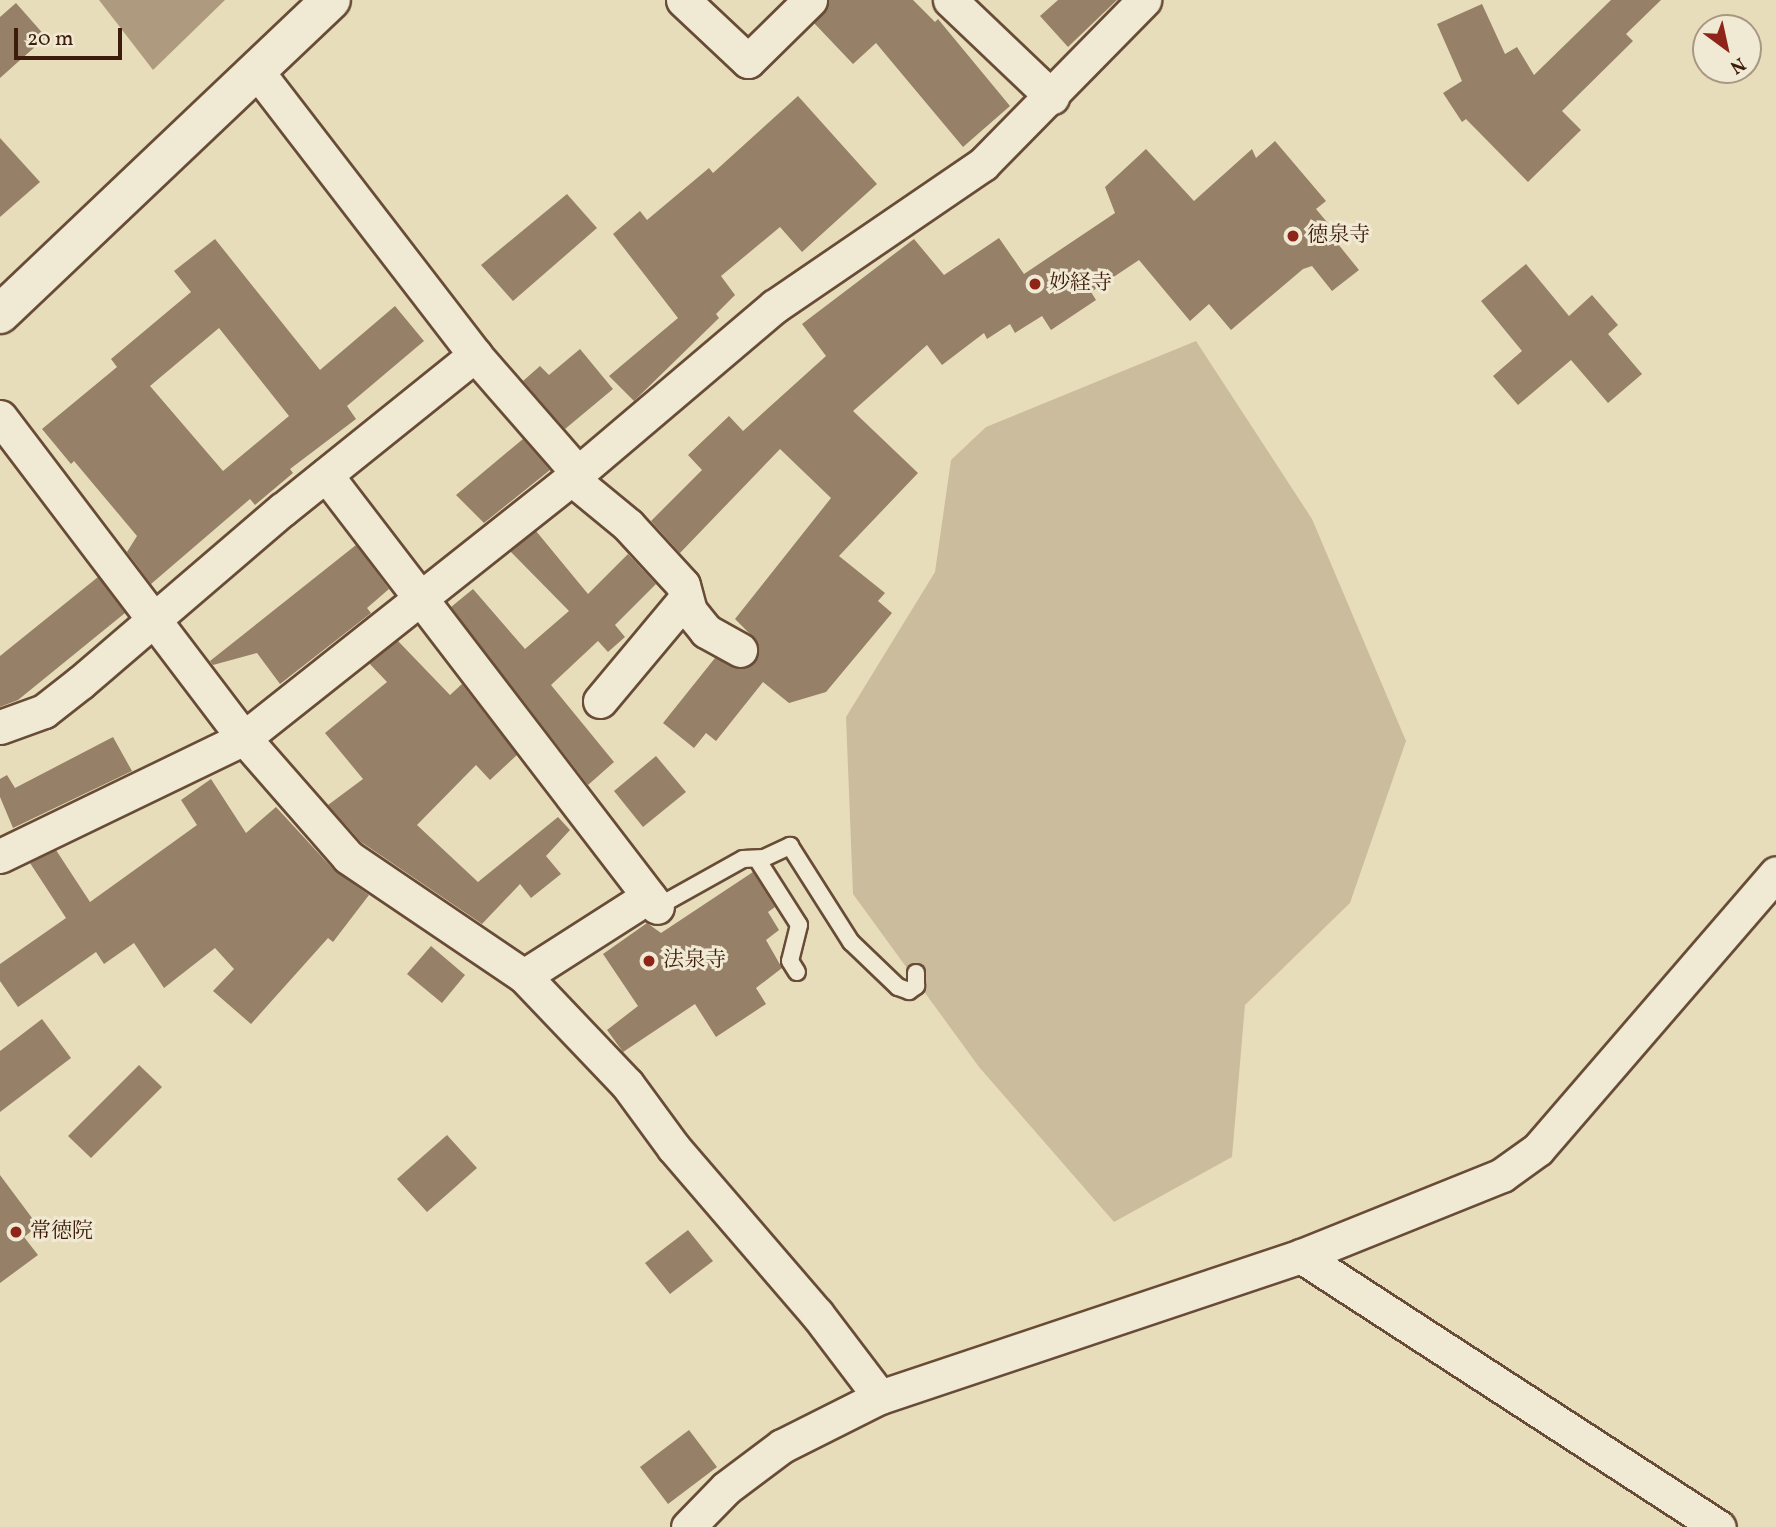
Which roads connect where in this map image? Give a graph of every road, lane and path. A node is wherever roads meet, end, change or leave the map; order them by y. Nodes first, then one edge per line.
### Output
1 (331, 0) edge
2 (683, 0) edge
3 (810, 0) edge
4 (950, 0) edge
5 (1144, 0) edge
6 (255, 69) junction
7 (1052, 97) junction
8 (0, 314) edge
9 (475, 355) junction
10 (0, 417) edge
11 (326, 475) junction
12 (574, 475) junction
13 (421, 597) junction
14 (686, 598) junction
15 (156, 617) junction
16 (740, 650) dead end
17 (600, 701) dead end
18 (0, 727) edge
19 (244, 737) junction
20 (0, 856) edge
21 (757, 859) junction
22 (1776, 873) edge
23 (653, 901) junction
24 (796, 972) dead end
25 (916, 973) dead end
26 (524, 976) junction
27 (1301, 1256) junction
28 (880, 1397) junction
29 (688, 1527) edge
30 (1719, 1527) edge

1 - 6 street
2 - 3 street
4 - 7 street
5 - 7 street
6 - 8 street
6 - 9 street
7 - 12 street
9 - 11 street
9 - 12 street
10 - 15 street
11 - 13 street
11 - 15 street
12 - 13 street
12 - 14 street
13 - 19 street
13 - 23 street
14 - 16 street
14 - 17 street
15 - 18 street
15 - 19 street
19 - 20 street
19 - 26 street
21 - 23 lane
21 - 24 lane
21 - 25 lane
22 - 27 street
23 - 26 street
26 - 28 street
27 - 28 street
27 - 30 street
28 - 29 street

